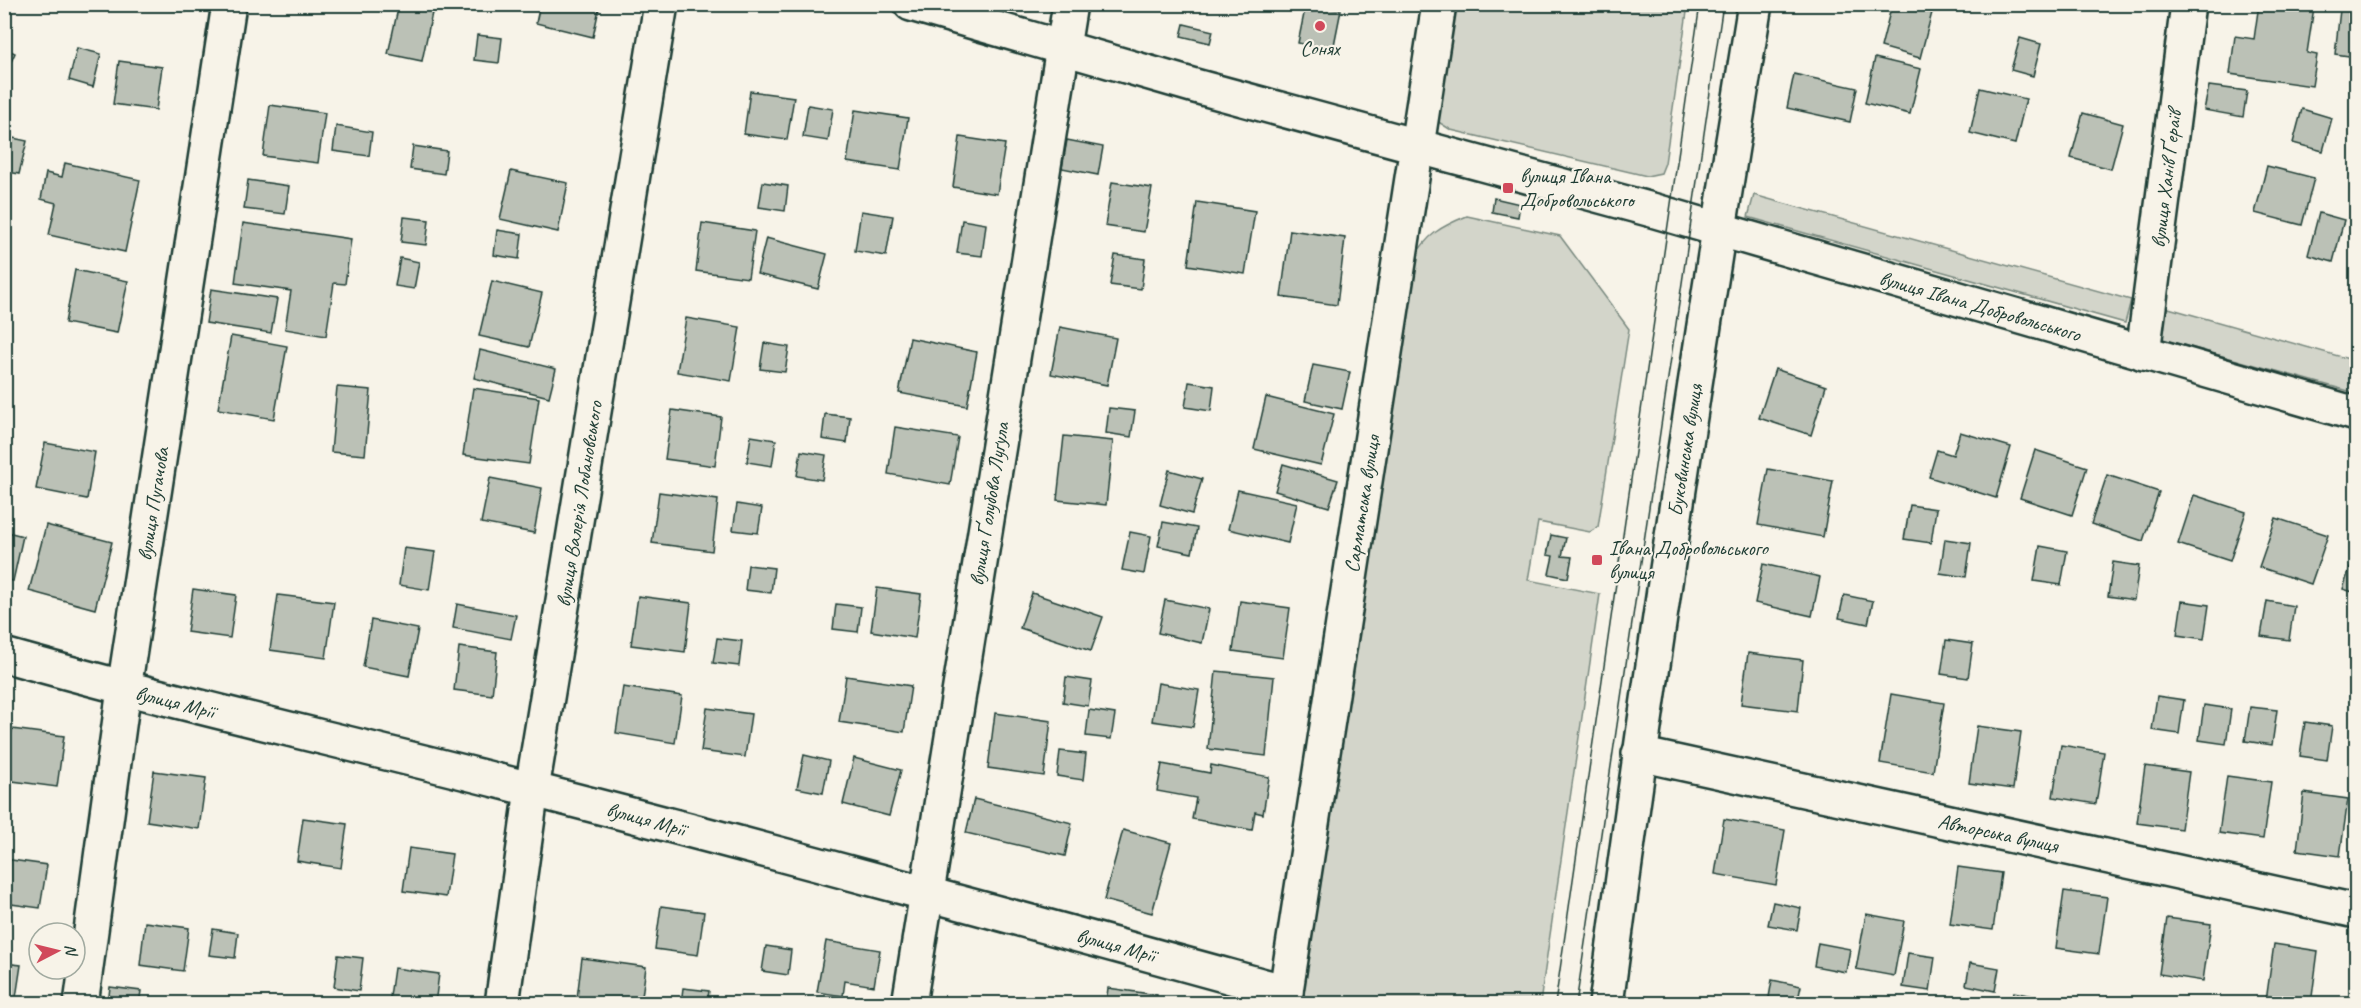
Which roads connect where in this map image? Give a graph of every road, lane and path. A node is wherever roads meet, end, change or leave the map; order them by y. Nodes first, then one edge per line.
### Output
1 (229, 4) edge
2 (661, 4) edge
3 (911, 4) edge
4 (1070, 4) edge
5 (1439, 4) edge
6 (1755, 4) edge
7 (2188, 4) edge
8 (1063, 48) junction
9 (1417, 145) junction
10 (1718, 230) junction
11 (2143, 353) junction
12 (2356, 414) edge
13 (4, 655) edge
14 (124, 689) junction
15 (1639, 754) junction
16 (532, 789) junction
17 (925, 893) junction
18 (2356, 911) edge
19 (1285, 998) edge
20 (81, 1004) edge
21 (502, 1004) edge
22 (909, 1004) edge
23 (1606, 1004) edge

1 - 14 street, вулиця Пугачова
2 - 16 street, вулиця Валерія Лобановського
3 - 8 street, вулиця Івана Добровольського
4 - 8 street, вулиця Ґолубова Луґула
5 - 9 street, Сарматська вулиця
6 - 10 street, Буковинська вулиця
7 - 11 street, вулиця Ханів Ґераїв
8 - 9 street, вулиця Івана Добровольського
8 - 17 street, вулиця Ґолубова Луґула
9 - 10 street, вулиця Івана Добровольського
9 - 19 street, Сарматська вулиця
10 - 11 street, вулиця Івана Добровольського
10 - 15 street, Буковинська вулиця
11 - 12 street, вулиця Івана Добровольського
13 - 14 street, вулиця Мрії
14 - 16 street, вулиця Мрії
14 - 20 street, вулиця Пугачова
15 - 18 street, Авторська вулиця
15 - 23 street, Буковинська вулиця
16 - 17 street, вулиця Мрії
16 - 21 street, вулиця Валерія Лобановського
17 - 19 street, вулиця Мрії
17 - 22 street, вулиця Ґолубова Луґула

